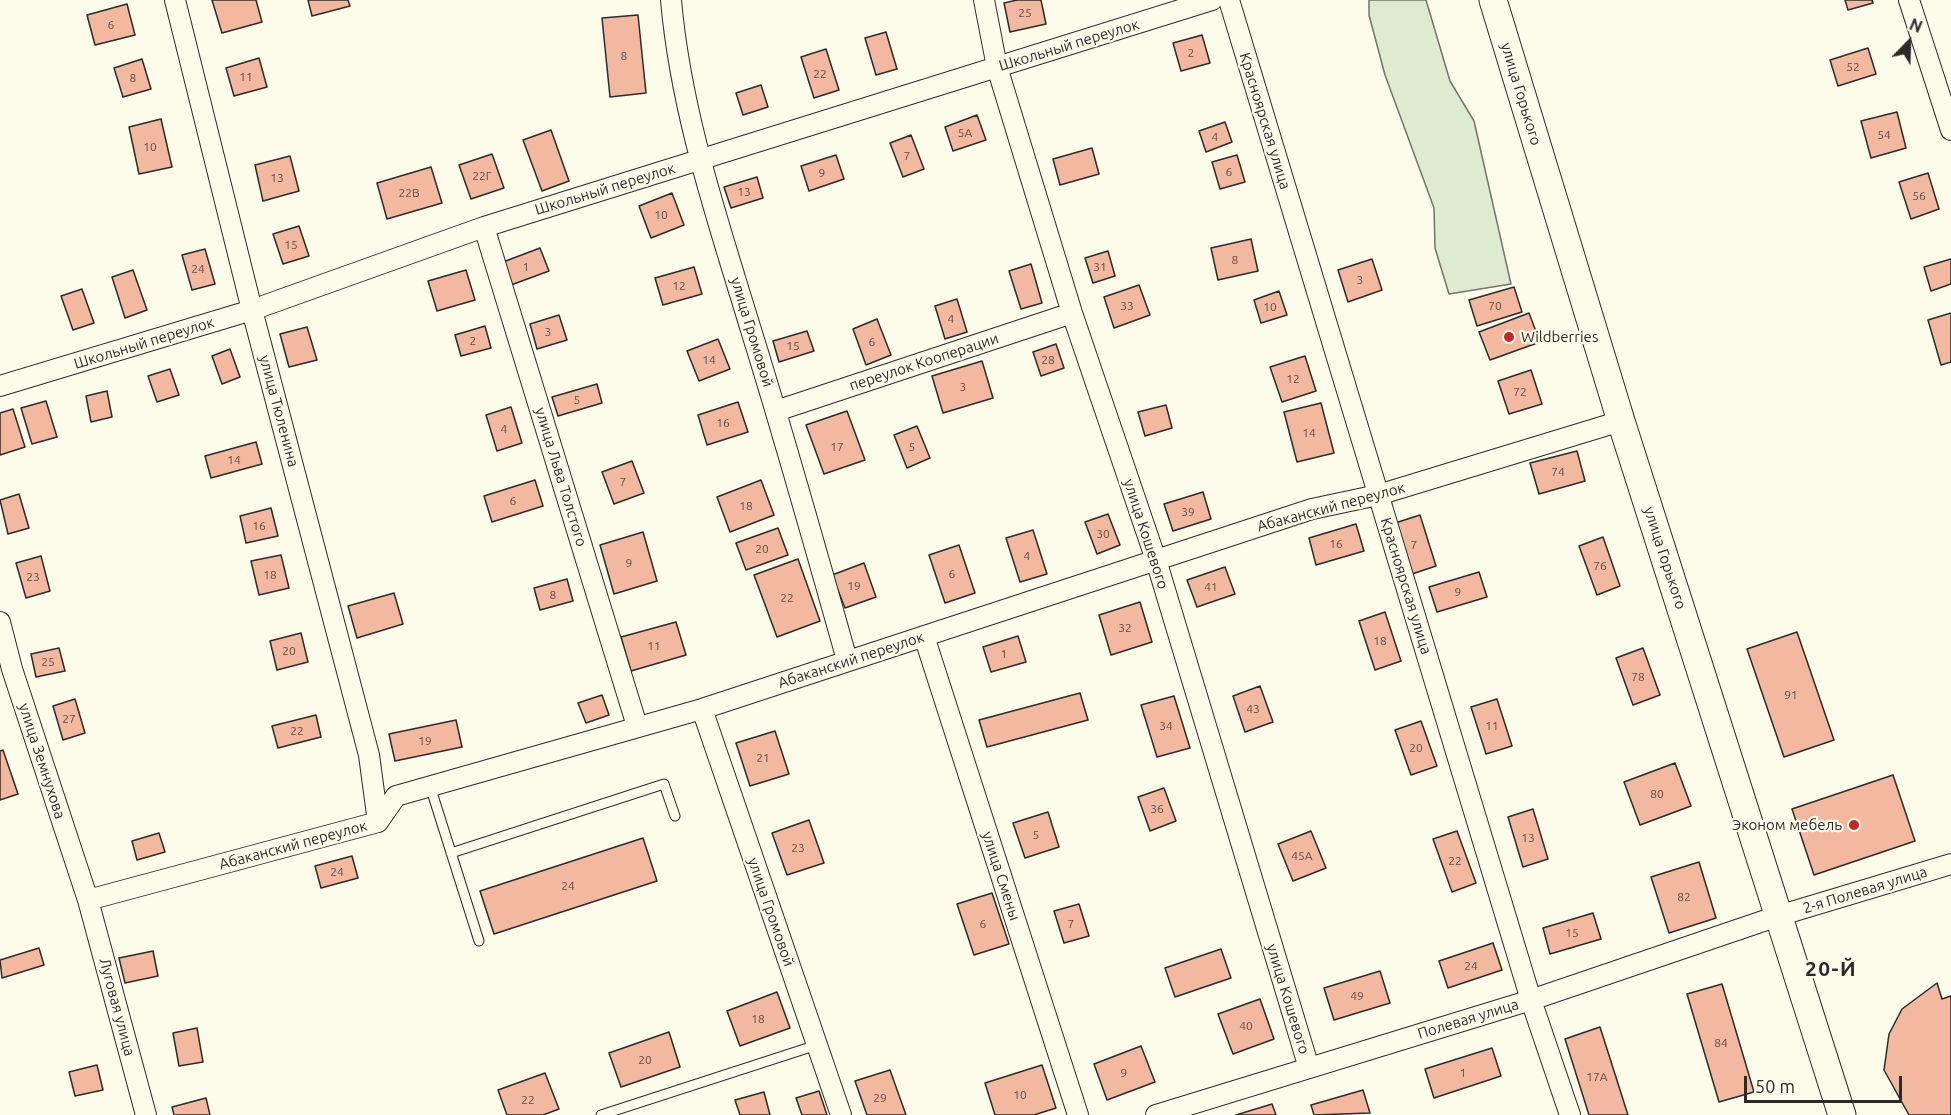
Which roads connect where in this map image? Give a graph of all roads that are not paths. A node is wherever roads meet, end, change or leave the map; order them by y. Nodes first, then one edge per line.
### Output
1 (175, 0) edge
2 (672, 0) edge
3 (984, 0) edge
4 (1212, 0) edge
5 (1229, 0) edge
6 (1493, 0) edge
7 (1909, 0) edge
8 (997, 67) junction
9 (1951, 130) edge
10 (699, 159) junction
11 (484, 227) junction
12 (252, 310) junction
13 (1072, 313) junction
14 (0, 386) edge
15 (776, 411) junction
16 (1621, 421) junction
17 (1378, 495) junction
18 (1156, 560) junction
19 (0, 622) edge
20 (924, 636) junction
21 (847, 660) junction
22 (702, 709) junction
23 (637, 726) junction
24 (430, 786) junction
25 (675, 816) dead end
26 (378, 822) junction
27 (451, 853) junction
28 (1951, 864) edge
29 (88, 900) junction
30 (1778, 916) junction
31 (479, 941) dead end
32 (1531, 1000) junction
33 (817, 1045) junction
34 (1310, 1068) junction
35 (146, 1115) edge
36 (601, 1115) edge
37 (841, 1115) edge
38 (1078, 1115) edge
39 (1156, 1115) edge
40 (1570, 1115) edge
41 (1842, 1115) edge

1 - 12 street, улица Тюленина
2 - 10 street, улица Громовой
3 - 8 street, улица Кошевого
4 - 8 street, Школьный переулок
5 - 17 street, Красноярская улица
6 - 16 street, улица Горького
7 - 9 street
8 - 10 street, Школьный переулок
8 - 13 street, улица Кошевого
10 - 11 street, Школьный переулок
10 - 15 street, улица Громовой
11 - 12 street, Школьный переулок
11 - 23 street, улица Льва Толстого
12 - 14 street, Школьный переулок
12 - 26 street, улица Тюленина
13 - 15 street, переулок Кооперации
13 - 18 street, улица Кошевого
15 - 21 street, улица Громовой
16 - 17 street, Абаканский переулок
16 - 30 street, улица Горького
17 - 18 street, Абаканский переулок
17 - 32 street, Красноярская улица
18 - 20 street, Абаканский переулок
18 - 34 street, улица Кошевого
19 - 29 street, улица Земнухова
20 - 21 street, Абаканский переулок
20 - 38 street, улица Смены
21 - 22 street, Абаканский переулок
22 - 23 street, Абаканский переулок
22 - 33 street, улица Громовой
23 - 24 street, Абаканский переулок
24 - 26 street, Абаканский переулок
24 - 27 lane
25 - 27 lane
26 - 29 street, Абаканский переулок
27 - 31 lane
28 - 30 street, 2-я Полевая улица
29 - 35 street, Луговая улица
30 - 32 street, Полевая улица
30 - 41 street, улица Горького
32 - 34 street, Полевая улица
32 - 40 street, Красноярская улица
33 - 36 lane
33 - 37 street, улица Громовой
34 - 39 street, Полевая улица

